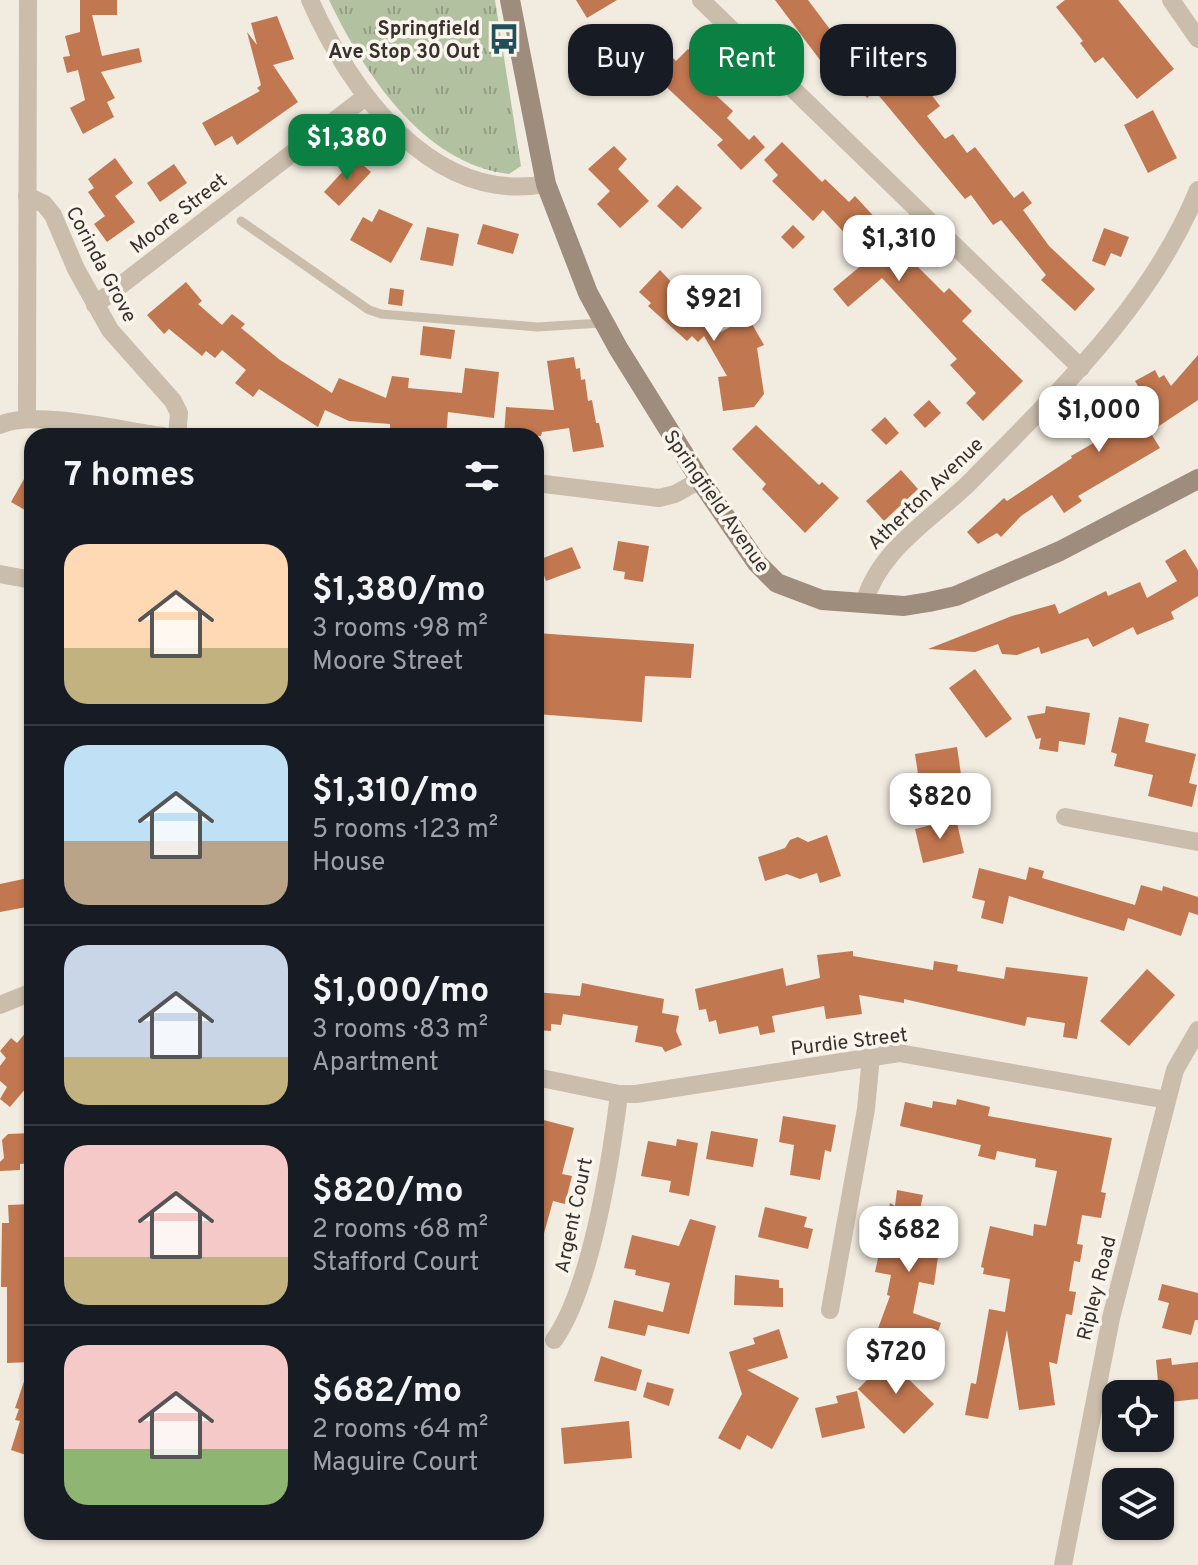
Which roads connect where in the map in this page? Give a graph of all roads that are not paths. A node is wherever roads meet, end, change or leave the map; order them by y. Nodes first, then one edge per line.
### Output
1 (28, 0) edge
2 (310, 0) edge
3 (510, 0) edge
4 (701, 0) edge
5 (1171, 0) edge
6 (1198, 39) edge
7 (364, 98) junction
8 (546, 184) junction
9 (1198, 190) edge
10 (27, 196) junction
11 (241, 221) dead end
12 (95, 305) junction
13 (602, 323) junction
14 (1081, 368) junction
15 (27, 418) junction
16 (0, 425) edge
17 (103, 428) edge
18 (177, 428) edge
19 (1198, 479) edge
20 (700, 480) junction
21 (544, 484) edge
22 (0, 574) edge
23 (24, 578) edge
24 (864, 604) junction
25 (1065, 817) dead end
26 (1198, 842) edge
27 (24, 995) edge
28 (0, 1005) edge
29 (1198, 1030) edge
30 (871, 1056) junction
31 (544, 1079) edge
32 (619, 1094) junction
33 (1167, 1100) junction
34 (830, 1310) dead end
35 (554, 1340) dead end
36 (1063, 1565) edge

1 - 10 street
2 - 7 street
3 - 8 street, Springfield Avenue
4 - 14 street
5 - 6 street
7 - 8 street
7 - 12 street, Moore Street
8 - 13 street, Springfield Avenue
9 - 14 street, Atherton Avenue
10 - 12 street, Corinda Grove
10 - 15 street
11 - 13 lane
12 - 18 street, Corinda Grove
13 - 20 street, Springfield Avenue
14 - 24 street, Atherton Avenue
15 - 16 street
15 - 17 street
19 - 24 street, Springfield Avenue
20 - 21 street
20 - 24 street, Springfield Avenue
22 - 23 street
25 - 26 street
27 - 28 street
29 - 33 street, Ripley Road
30 - 32 street, Purdie Street
30 - 33 street, Purdie Street
30 - 34 street
31 - 32 street, Purdie Street
32 - 35 street, Argent Court
33 - 36 street, Ripley Road

